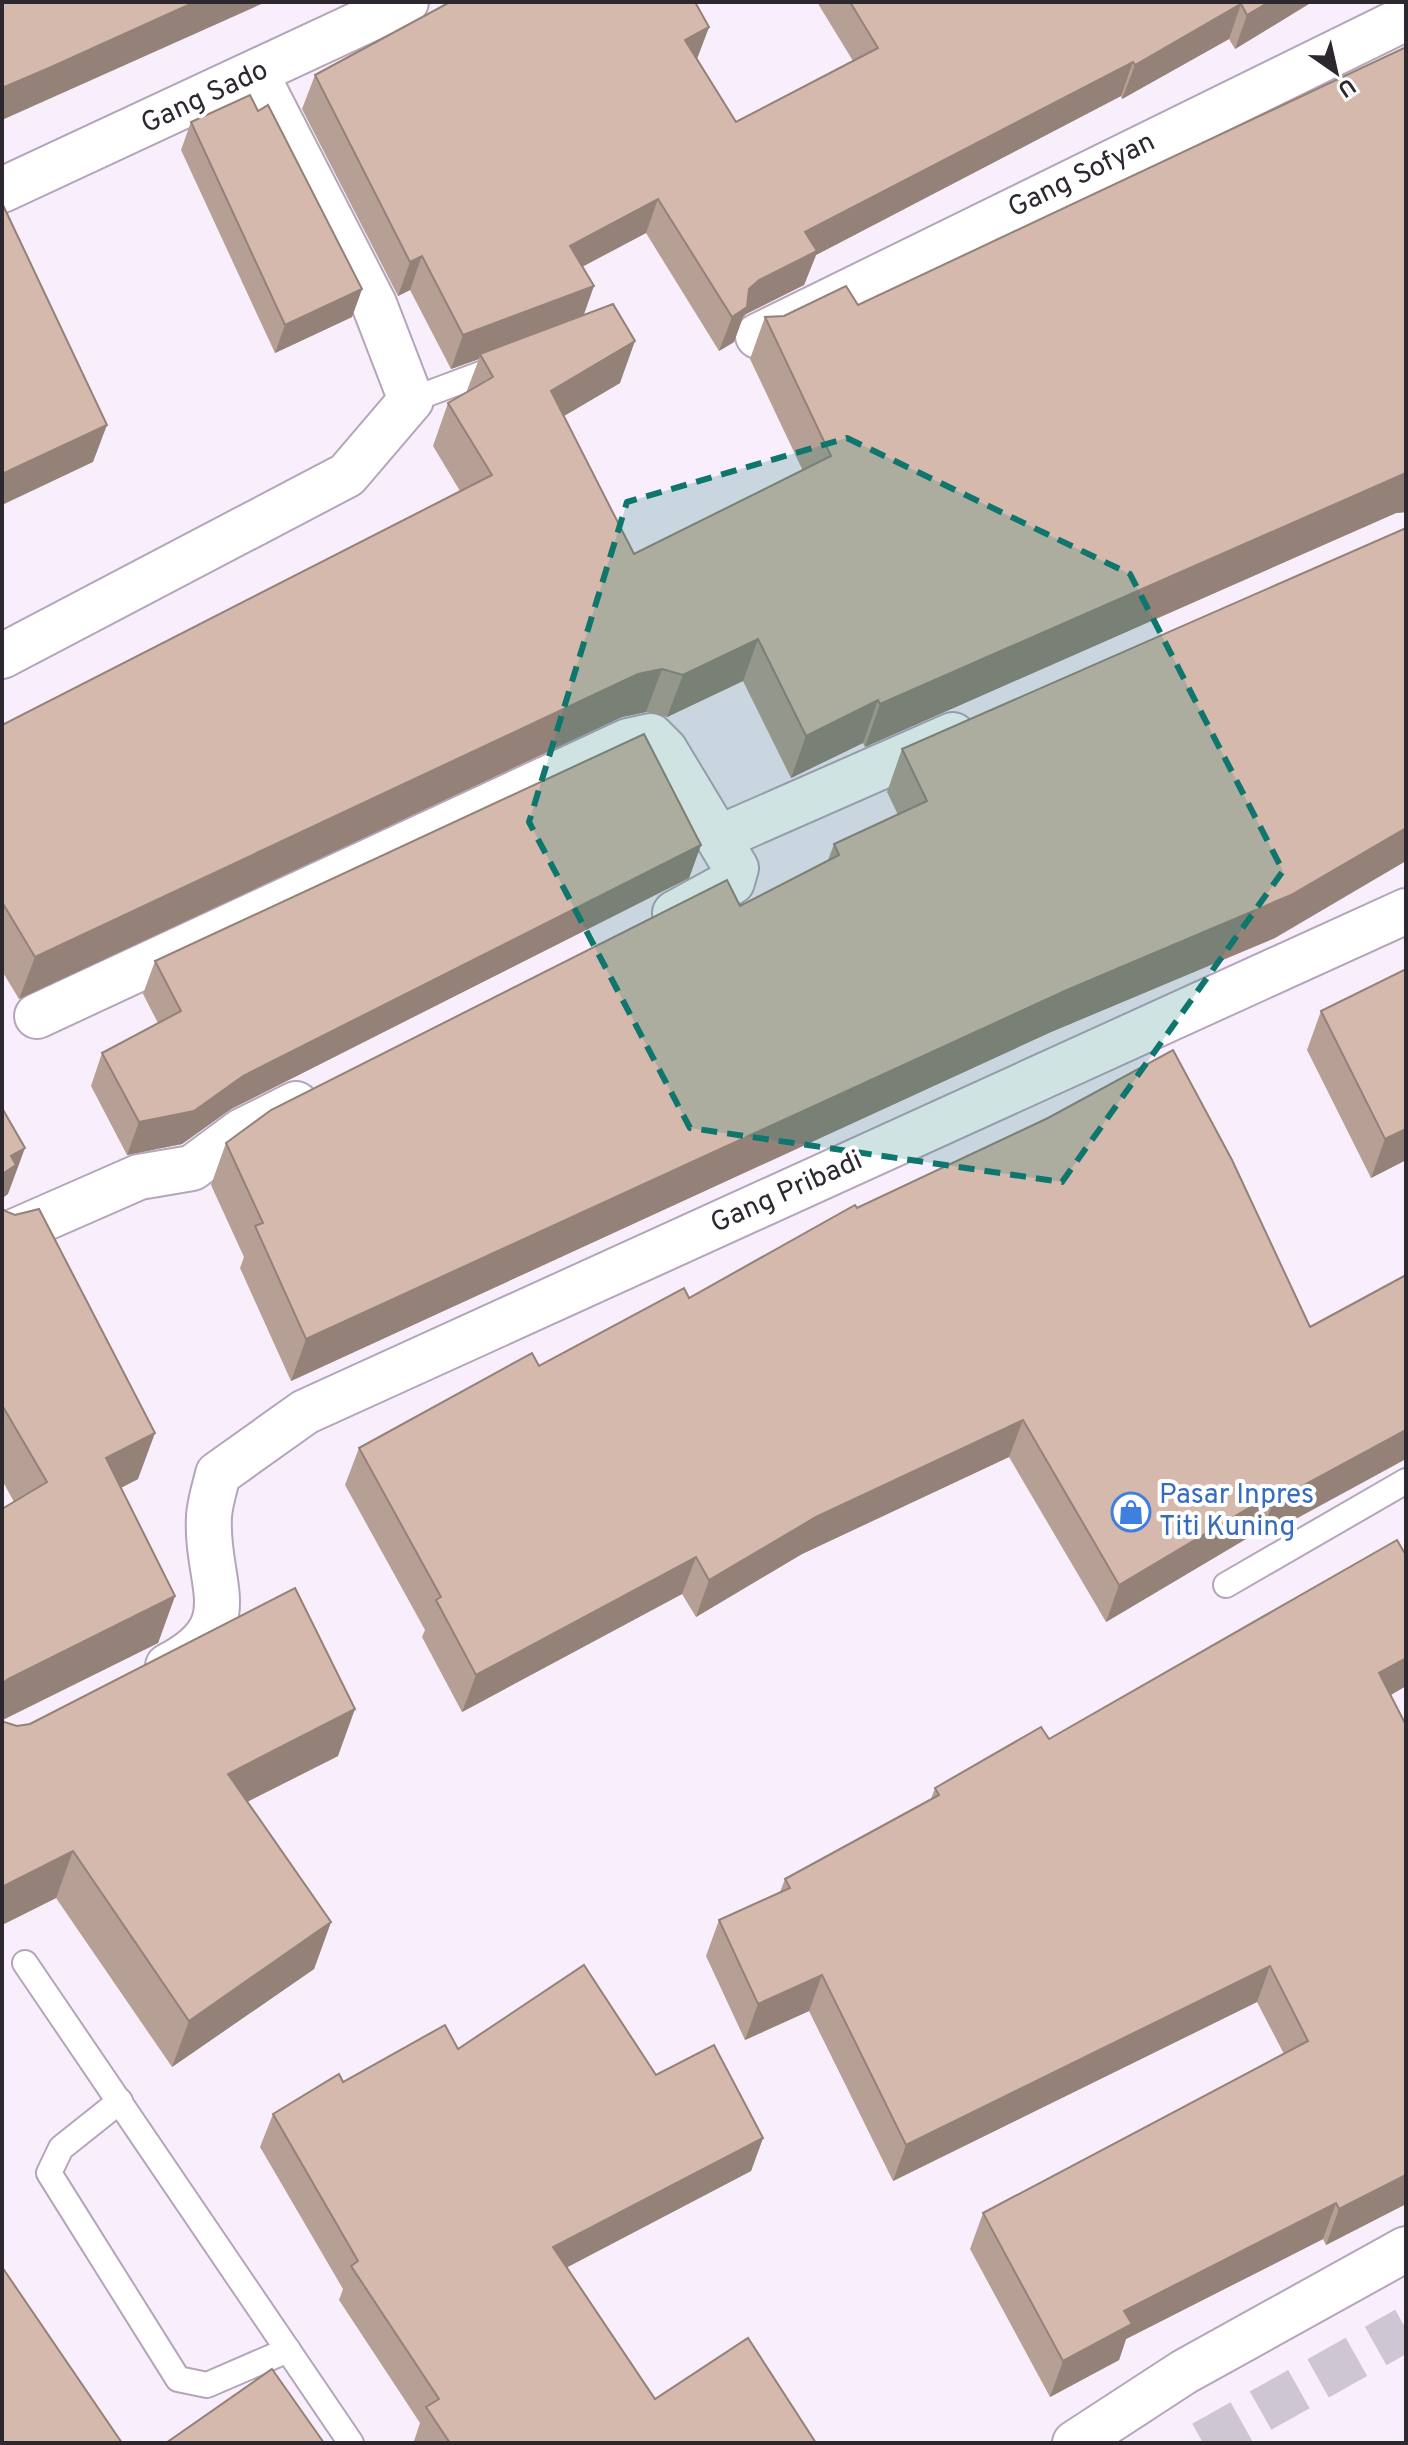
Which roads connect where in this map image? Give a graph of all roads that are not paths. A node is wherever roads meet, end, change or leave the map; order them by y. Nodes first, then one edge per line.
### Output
1 (406, 2) edge
2 (1406, 18) edge
3 (256, 74) junction
4 (2, 190) edge
5 (758, 336) dead end
6 (526, 357) edge
7 (411, 400) junction
8 (2, 656) edge
9 (983, 722) edge
10 (721, 837) junction
11 (1406, 911) edge
12 (633, 934) edge
13 (37, 1016) dead end
14 (326, 1089) edge
15 (2, 1237) edge
16 (1406, 1481) edge
17 (1226, 1585) dead end
18 (128, 1686) edge
19 (25, 1963) dead end
20 (120, 2101) junction
21 (1406, 2249) edge
22 (288, 2350) junction
23 (351, 2443) edge
24 (1075, 2443) edge

1 - 3 main road, Gang Sado
2 - 5 main road, Gang Sofyan
3 - 4 main road, Gang Sado
3 - 7 main road
6 - 7 lane
7 - 8 main road
9 - 10 main road
10 - 12 main road
10 - 13 main road
11 - 18 main road, Gang Pribadi
14 - 15 main road
16 - 17 lane
19 - 20 lane
20 - 22 lane
20 - 22 lane
21 - 24 main road
22 - 23 lane

